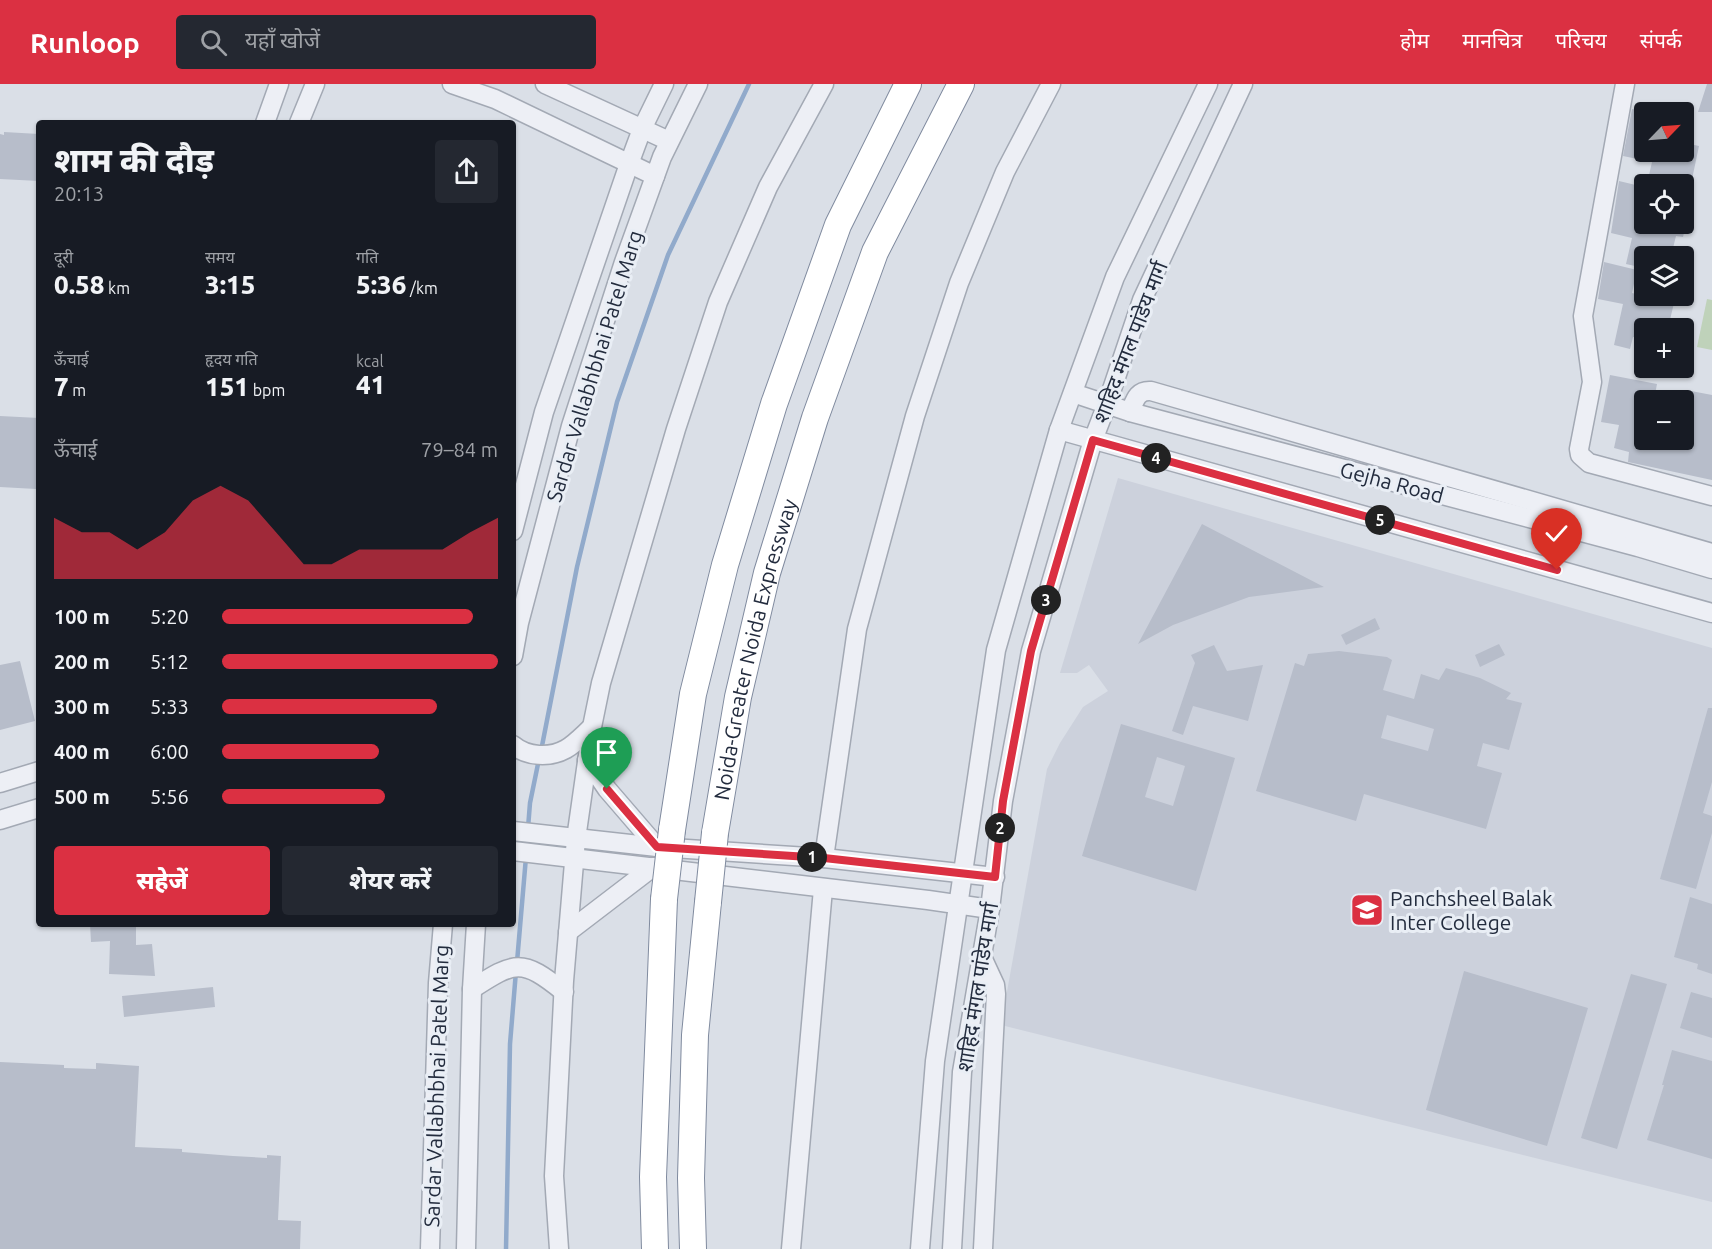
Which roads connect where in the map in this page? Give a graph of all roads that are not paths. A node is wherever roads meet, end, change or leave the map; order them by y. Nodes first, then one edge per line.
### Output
1 (279, 84) edge
2 (315, 84) edge
3 (452, 84) edge
4 (545, 84) edge
5 (664, 84) edge
6 (698, 84) edge
7 (824, 84) edge
8 (908, 84) edge
9 (961, 84) edge
10 (1051, 84) edge
11 (1208, 84) edge
12 (1243, 84) edge
13 (1625, 84) edge
14 (266, 120) edge
15 (300, 120) edge
16 (642, 129) junction
17 (669, 141) junction
18 (629, 164) junction
19 (655, 176) junction
20 (1073, 393) junction
21 (1107, 404) junction
22 (1130, 412) junction
23 (1059, 430) junction
24 (1093, 440) junction
25 (1452, 478) junction
26 (1446, 496) junction
27 (1712, 496) edge
28 (516, 519) edge
29 (1712, 553) edge
30 (1712, 569) edge
31 (1712, 613) edge
32 (516, 640) edge
33 (592, 727) junction
34 (518, 748) edge
35 (587, 760) junction
36 (36, 772) edge
37 (0, 783) edge
38 (36, 809) edge
39 (0, 820) edge
40 (516, 831) edge
41 (664, 838) junction
42 (576, 839) junction
43 (516, 851) edge
44 (574, 858) junction
45 (824, 858) junction
46 (653, 867) junction
47 (962, 872) junction
48 (995, 877) junction
49 (823, 889) junction
50 (957, 904) junction
51 (990, 909) junction
52 (443, 927) edge
53 (476, 927) edge
54 (568, 932) junction
55 (982, 957) junction
56 (471, 989) junction
57 (564, 992) junction
58 (430, 1249) edge
59 (466, 1249) edge
60 (559, 1249) edge
61 (655, 1249) edge
62 (693, 1249) edge
63 (791, 1249) edge
64 (920, 1249) edge
65 (952, 1249) edge
66 (983, 1249) edge

1 - 14 street
2 - 15 street
3 - 18 street
4 - 16 street
5 - 16 street, Sardar Vallabhbhai Patel Marg
6 - 17 street, Sardar Vallabhbhai Patel Marg
7 - 33 street
8 - 41 highway, Noida-Greater Noida Expressway
9 - 62 highway, Noida-Greater Noida Expressway, bridge
10 - 45 street
11 - 20 street
12 - 21 street, शाहिद मंगल पांडेय मार्ग
13 - 27 street
16 - 17 street
16 - 18 street, Sardar Vallabhbhai Patel Marg
17 - 19 street, Sardar Vallabhbhai Patel Marg
18 - 19 street
18 - 28 street, Sardar Vallabhbhai Patel Marg
19 - 32 street, Sardar Vallabhbhai Patel Marg
20 - 21 street, Gejha Road
20 - 23 street
21 - 22 street, Gejha Road
21 - 24 street, शाहिद मंगल पांडेय मार्ग
22 - 25 street
22 - 26 street, Gejha Road
23 - 24 street, Gejha Road
23 - 47 street
24 - 31 street, Gejha Road
24 - 48 street, शाहिद मंगल पांडेय मार्ग
25 - 26 street
25 - 29 street
26 - 30 street, Gejha Road
33 - 34 street
33 - 35 street
35 - 41 street
35 - 42 street
36 - 37 street
38 - 39 street
40 - 42 street
41 - 42 street
41 - 45 street
41 - 61 highway, Noida-Greater Noida Expressway, bridge
42 - 44 street
43 - 44 street
44 - 46 street
44 - 54 street
45 - 47 street
46 - 49 street
46 - 54 street
47 - 48 street
47 - 50 street
48 - 51 street, शाहिद मंगल पांडेय मार्ग
49 - 50 street
49 - 63 street
50 - 51 street
50 - 64 street
51 - 55 street, शाहिद मंगल पांडेय मार्ग
52 - 58 street, Sardar Vallabhbhai Patel Marg
53 - 56 street, Sardar Vallabhbhai Patel Marg
54 - 57 street
55 - 65 street, शाहिद मंगल पांडेय मार्ग
55 - 66 street
56 - 57 street
56 - 59 street, Sardar Vallabhbhai Patel Marg
57 - 60 street

